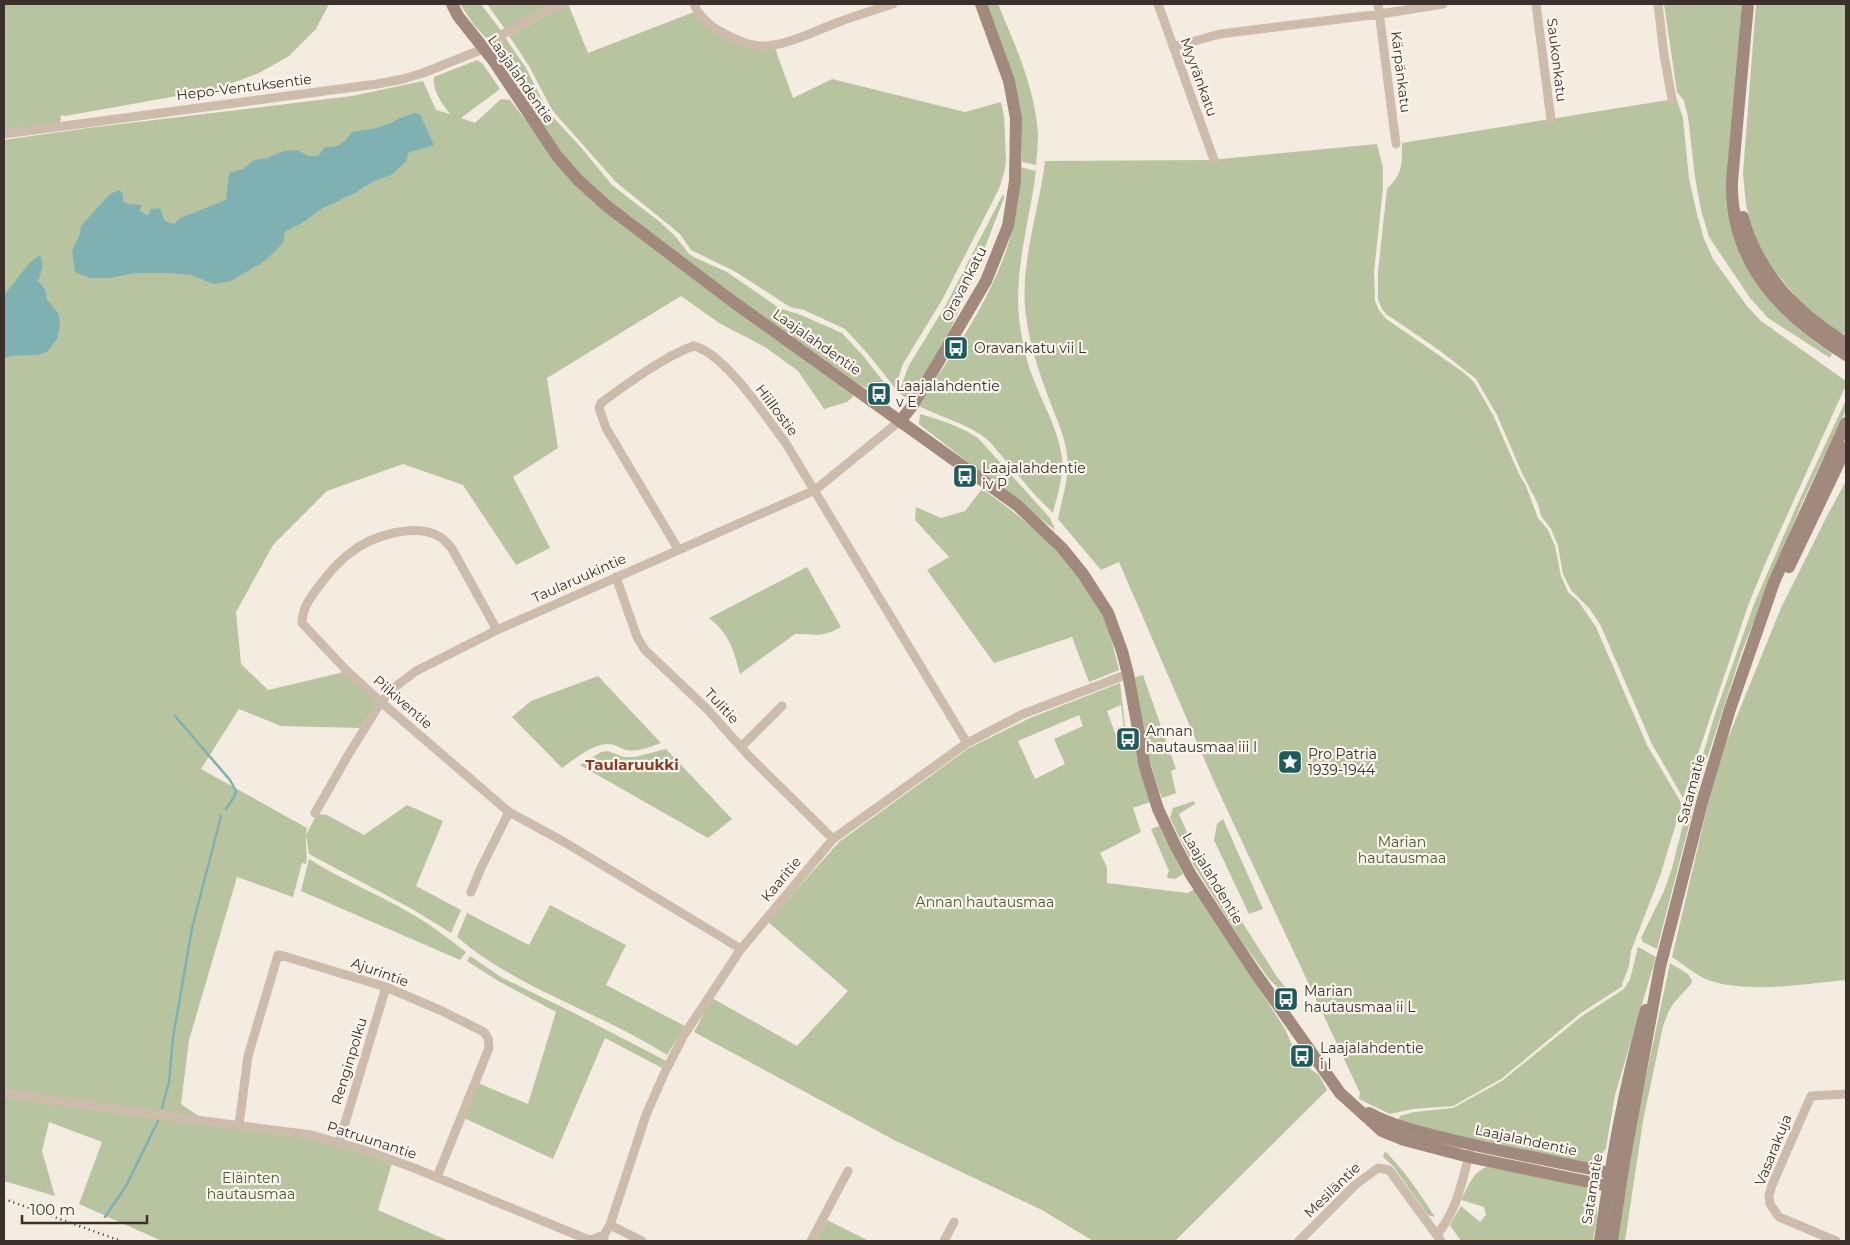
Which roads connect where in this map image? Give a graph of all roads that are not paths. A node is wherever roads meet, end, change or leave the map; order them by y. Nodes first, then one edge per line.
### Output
1 (452, 4) edge
2 (565, 4) edge
3 (694, 4) edge
4 (893, 4) edge
5 (981, 4) edge
6 (1158, 4) edge
7 (1378, 4) edge
8 (1443, 4) edge
9 (1536, 4) edge
10 (1658, 4) edge
11 (1748, 4) edge
12 (1380, 14) junction
13 (1173, 47) junction
14 (483, 49) junction
15 (1672, 99) dead end
16 (1551, 120) dead end
17 (4, 134) edge
18 (1396, 144) dead end
19 (1736, 150) junction
20 (1214, 160) dead end
21 (1846, 343) edge
22 (1846, 355) edge
23 (900, 420) junction
24 (1846, 423) edge
25 (1846, 448) edge
26 (815, 490) junction
27 (678, 550) junction
28 (616, 577) junction
29 (1761, 621) junction
30 (497, 630) junction
31 (1128, 674) junction
32 (381, 702) junction
33 (782, 706) dead end
34 (966, 743) junction
35 (741, 747) junction
36 (509, 812) junction
37 (315, 813) dead end
38 (833, 839) junction
39 (471, 892) dead end
40 (741, 949) junction
41 (1660, 967) junction
42 (386, 987) junction
43 (4, 1093) edge
44 (1846, 1094) edge
45 (1352, 1104) junction
46 (239, 1125) junction
47 (339, 1143) junction
48 (1472, 1145) junction
49 (1469, 1157) junction
50 (848, 1171) dead end
51 (1610, 1173) junction
52 (437, 1177) junction
53 (1621, 1180) junction
54 (1608, 1186) junction
55 (954, 1222) dead end
56 (610, 1226) junction
57 (604, 1238) edge
58 (1439, 1238) edge
59 (642, 1241) edge
60 (811, 1241) edge
61 (944, 1241) edge
62 (1299, 1241) edge
63 (1600, 1241) edge
64 (1612, 1241) edge
65 (1836, 1241) edge

1 - 14 street, Laajalahdentie
2 - 14 street, Hepo-Ventuksentie
3 - 4 street
5 - 23 street, Oravankatu
6 - 13 street, Myyränkatu
7 - 12 street, Kärpänkatu
8 - 12 street
9 - 16 street, Saukonkatu
10 - 15 street
11 - 19 street
12 - 13 street
12 - 18 street, Kärpänkatu
13 - 20 street, Myyränkatu
14 - 17 street, Hepo-Ventuksentie
14 - 23 street, Laajalahdentie
19 - 21 street
19 - 22 street
23 - 26 street, Taularuukintie
23 - 31 street, Laajalahdentie
24 - 29 street, Satamatie
25 - 29 street, Satamatie
26 - 27 street, Taularuukintie
26 - 27 street, Hiillostie
26 - 34 street, Hiillostie
27 - 28 street, Taularuukintie
28 - 30 street, Taularuukintie
28 - 35 street, Tulitie
29 - 41 street, Satamatie
30 - 32 street, Taularuukintie
30 - 32 street, Piikiventie
31 - 34 street, Kaaritie
31 - 45 street, Laajalahdentie
32 - 36 street, Piikiventie
32 - 37 street, Taularuukintie
33 - 35 street
34 - 38 street, Kaaritie
35 - 38 street, Tulitie
36 - 39 street
36 - 40 street, Piikiventie
38 - 40 street, Kaaritie
40 - 56 street, Kaaritie
41 - 51 street, Satamatie
41 - 53 street, Satamatie
42 - 46 street, Ajurintie
42 - 47 street, Renginpolku
42 - 52 street, Ajurintie
43 - 46 street, Patruunantie
44 - 65 street, Vasarakuja
45 - 48 street, Laajalahdentie
45 - 49 street, Laajalahdentie
46 - 47 street, Patruunantie
47 - 52 street, Patruunantie
48 - 49 street, Mesiläntie
48 - 51 street, Laajalahdentie
49 - 54 street, Laajalahdentie
49 - 58 street, Mesiläntie
50 - 60 street
51 - 53 street, Laajalahdentie
51 - 54 street, Satamatie
52 - 57 street, Patruunantie
53 - 54 street
53 - 64 street, Satamatie
54 - 63 street, Satamatie
55 - 61 street
56 - 57 street, Kaaritie
56 - 59 street
58 - 62 street, Mesiläntie

